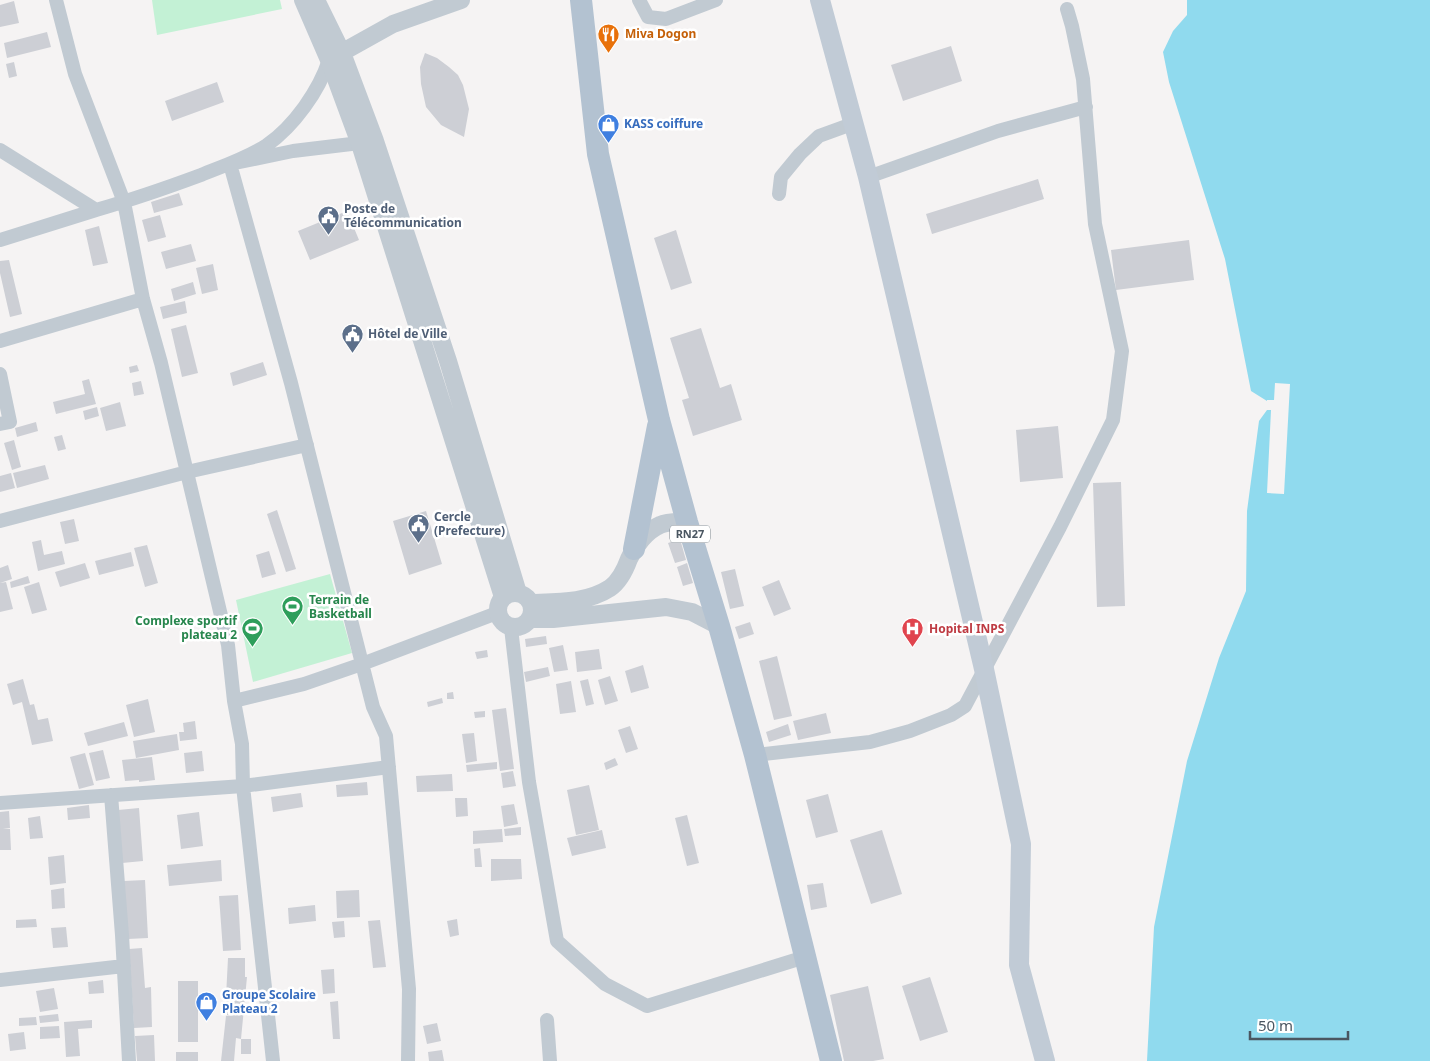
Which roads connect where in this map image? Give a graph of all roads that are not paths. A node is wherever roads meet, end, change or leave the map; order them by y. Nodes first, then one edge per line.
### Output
1 (56, 0) edge
2 (302, 0) edge
3 (316, 0) edge
4 (461, 0) edge
5 (581, 0) edge
6 (639, 0) edge
7 (716, 0) edge
8 (820, 0) edge
9 (1067, 9) dead end
10 (336, 57) junction
11 (1086, 107) junction
12 (852, 124) junction
13 (368, 142) junction
14 (0, 150) edge
15 (230, 164) junction
16 (868, 177) junction
17 (779, 194) dead end
18 (124, 202) junction
19 (96, 210) junction
20 (390, 211) junction
21 (0, 240) edge
22 (144, 299) junction
23 (0, 341) edge
24 (448, 361) junction
25 (431, 368) junction
26 (0, 374) edge
27 (659, 420) junction
28 (0, 424) edge
29 (307, 445) junction
30 (187, 472) junction
31 (476, 481) junction
32 (0, 521) edge
33 (687, 522) junction
34 (634, 549) junction
35 (516, 605) junction
36 (719, 626) junction
37 (511, 628) joint
38 (362, 664) junction
39 (984, 669) junction
40 (234, 701) junction
41 (755, 755) junction
42 (389, 767) junction
43 (243, 786) junction
44 (111, 795) junction
45 (0, 802) edge
46 (806, 957) junction
47 (124, 966) junction
48 (0, 980) edge
49 (547, 1020) dead end
50 (130, 1061) edge
51 (273, 1061) edge
52 (408, 1061) edge
53 (550, 1061) edge
54 (832, 1061) edge
55 (1045, 1061) edge

1 - 18 street
2 - 10 street
3 - 10 street
4 - 10 street
5 - 27 main road, RN27
6 - 7 street
8 - 12 main road
9 - 11 street
10 - 13 street
10 - 15 street
11 - 16 street
11 - 39 street
12 - 16 main road
12 - 17 street
13 - 15 street
13 - 20 street
14 - 19 street
15 - 18 street
15 - 29 street
16 - 39 main road
18 - 19 street
18 - 22 street
19 - 21 street
20 - 24 street
20 - 25 street
22 - 23 street
22 - 30 street
24 - 25 street
24 - 31 street
25 - 31 street
26 - 28 street
27 - 33 main road, RN27
27 - 34 main road
29 - 30 street
29 - 38 street
30 - 32 street
30 - 40 street
31 - 35 street
33 - 34 street
33 - 36 main road, RN27
34 - 35 street
35 - 36 street
35 - 37 street
35 - 38 street
36 - 41 main road, RN27
37 - 46 street
38 - 40 street
38 - 42 street
39 - 41 street
39 - 55 main road
40 - 43 street
41 - 46 main road, RN27
42 - 43 street
42 - 52 street
43 - 44 street
43 - 51 street
44 - 45 street
44 - 47 street
46 - 54 main road, RN27
47 - 48 street
47 - 50 street
49 - 53 street

